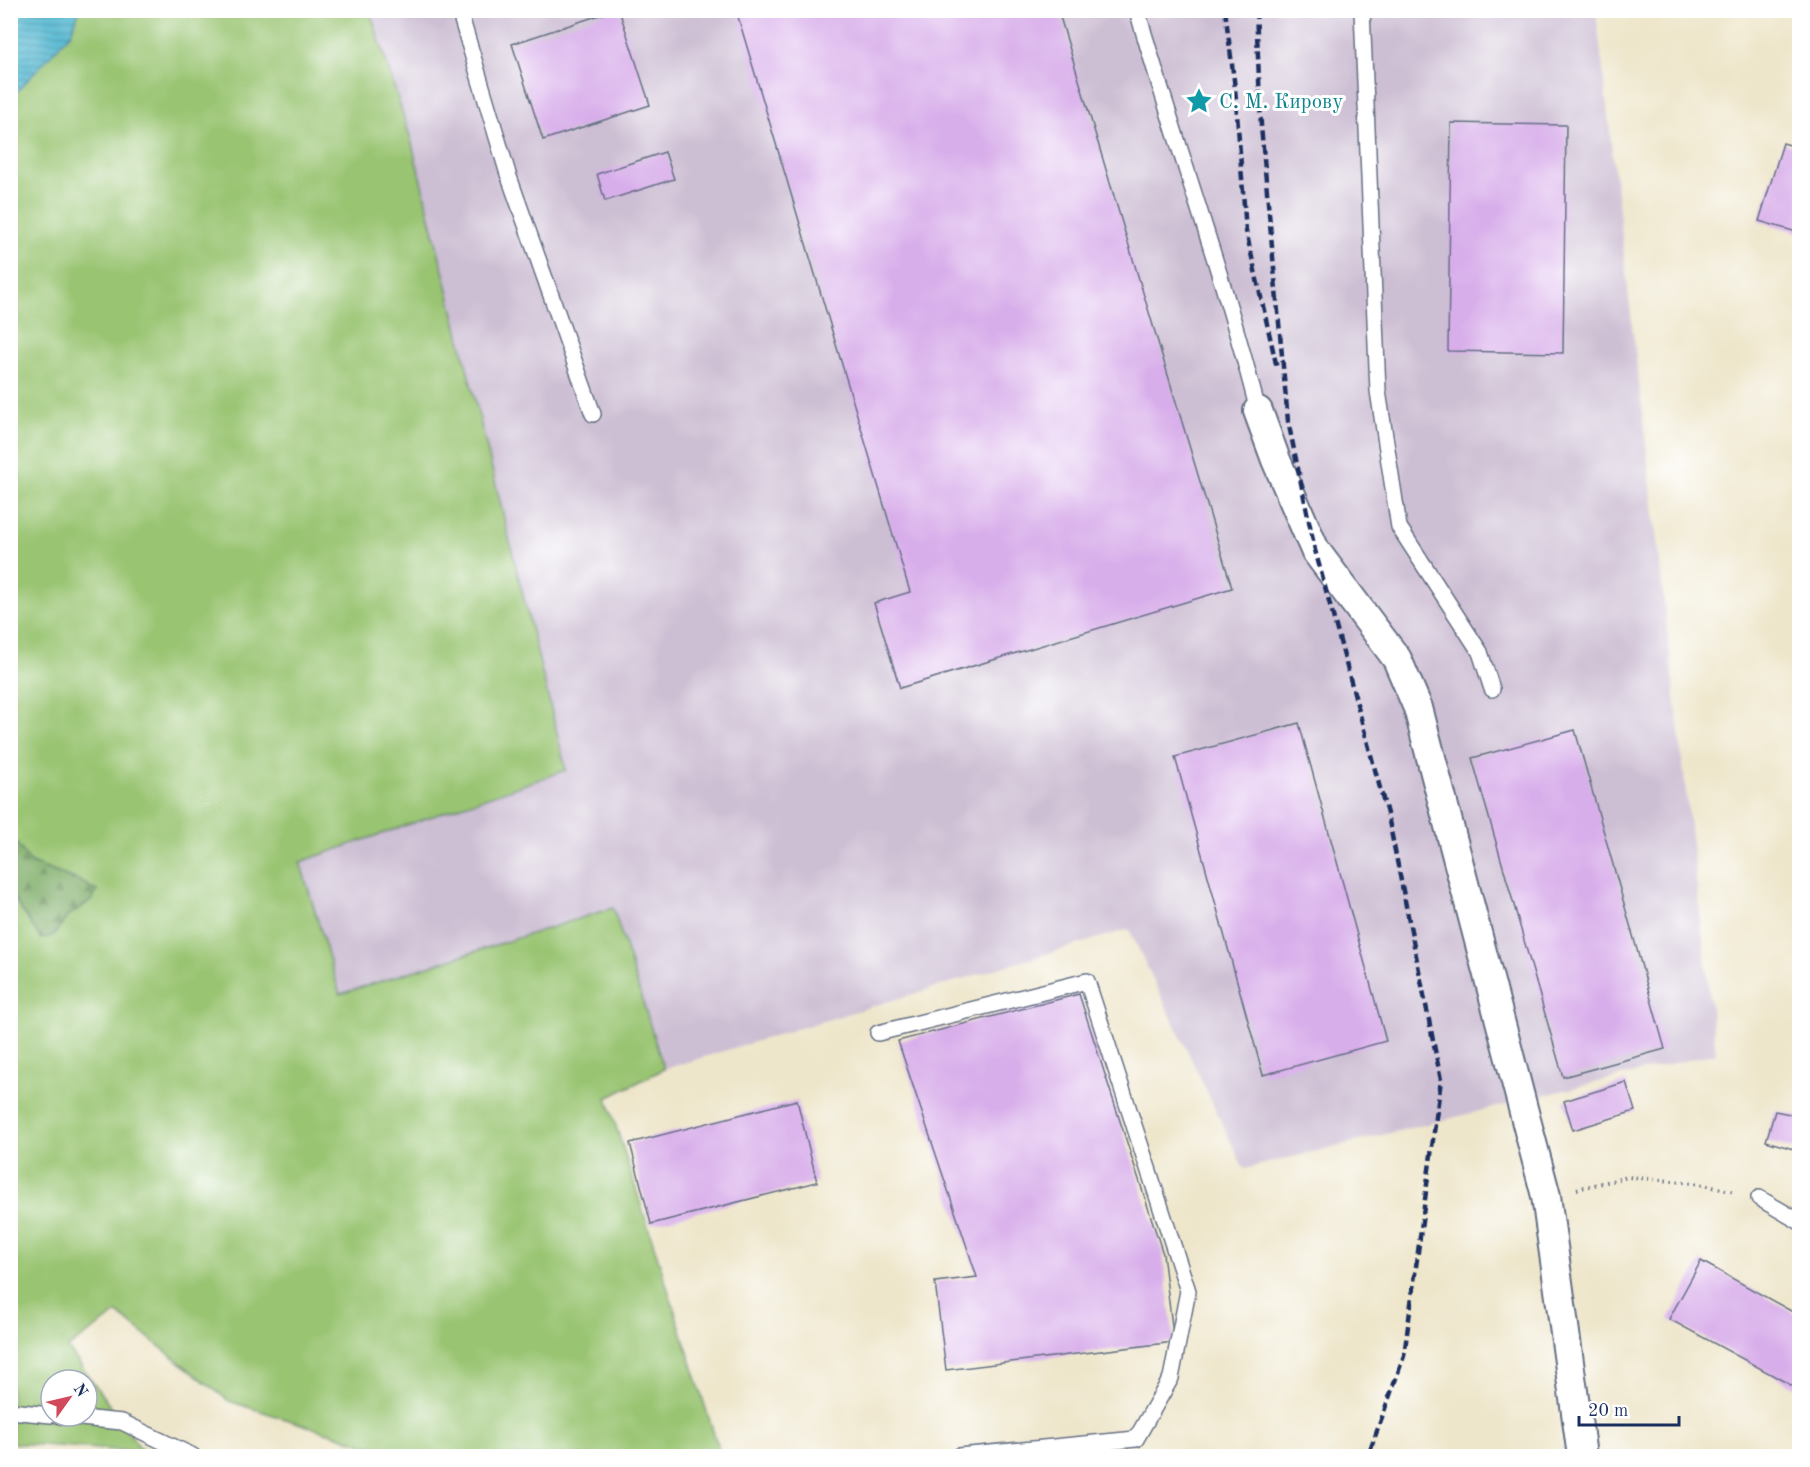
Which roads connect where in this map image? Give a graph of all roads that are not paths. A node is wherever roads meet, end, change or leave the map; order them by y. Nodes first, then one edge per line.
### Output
1 (459, 10) edge
2 (1137, 10) edge
3 (1362, 10) edge
4 (1258, 411) joint
5 (592, 414) dead end
6 (1492, 689) dead end
7 (878, 1033) dead end
8 (1759, 1198) road end
9 (1800, 1222) edge
10 (10, 1411) edge
11 (39, 1414) edge
12 (99, 1420) edge
13 (193, 1456) edge
14 (959, 1456) edge
15 (1582, 1456) edge

1 - 5 lane
2 - 4 lane
3 - 6 lane
4 - 15 street
7 - 14 lane
8 - 9 lane
10 - 11 lane
12 - 13 lane

